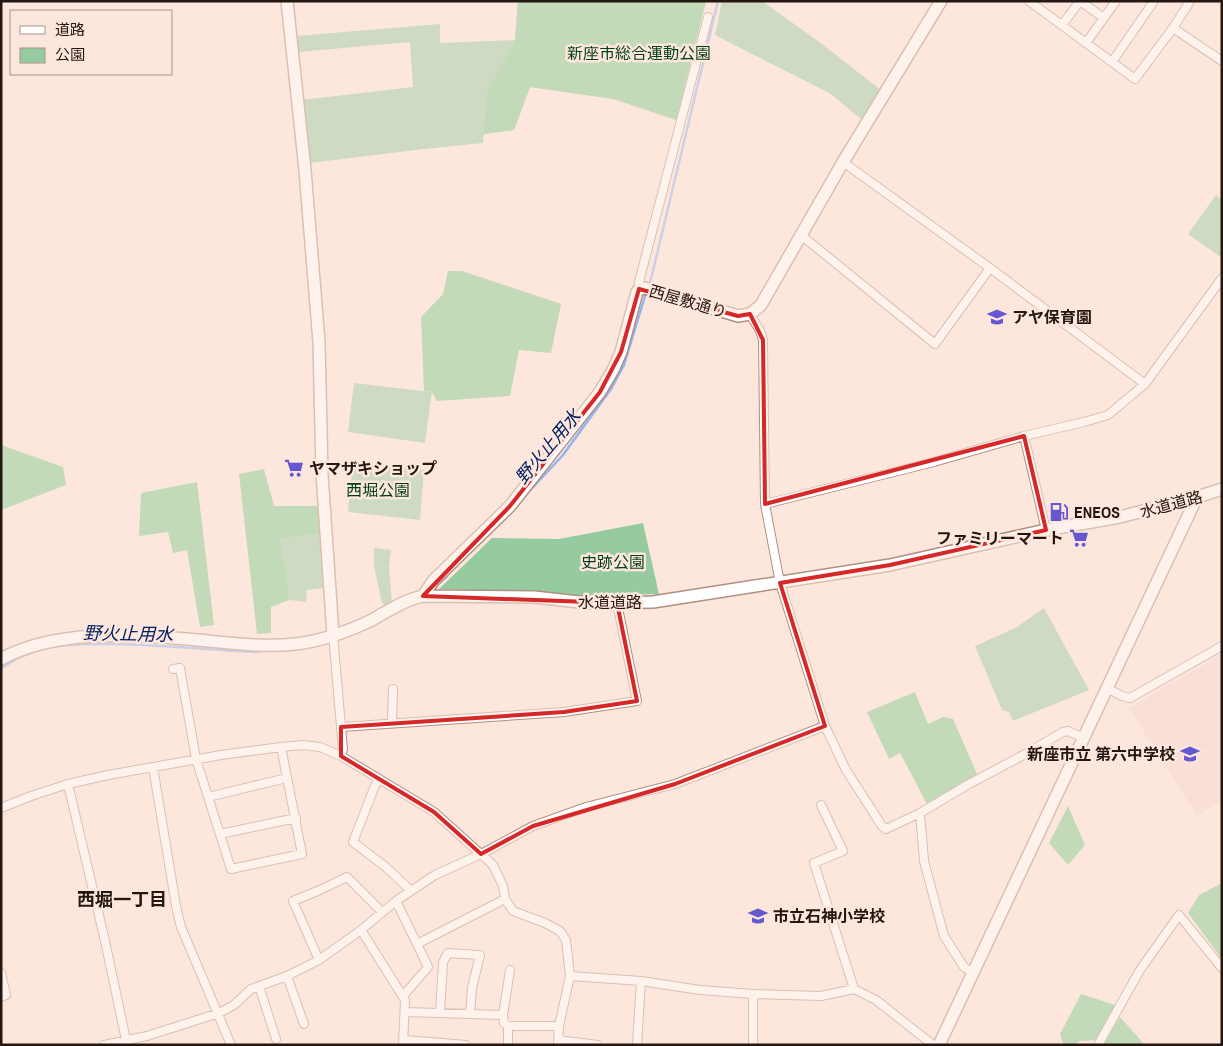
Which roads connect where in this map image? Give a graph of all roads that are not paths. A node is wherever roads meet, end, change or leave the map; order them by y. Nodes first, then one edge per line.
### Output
1 (287, 1) edge
2 (941, 1) edge
3 (1029, 1) edge
4 (1116, 1) edge
5 (1154, 1) edge
6 (1188, 1) edge
7 (708, 17) dead end
8 (1104, 18) junction
9 (1062, 25) junction
10 (1173, 28) junction
11 (1086, 43) junction
12 (1222, 61) edge
13 (1112, 62) junction
14 (843, 162) junction
15 (802, 235) junction
16 (990, 268) junction
17 (1222, 278) edge
18 (639, 289) junction
19 (750, 314) junction
20 (1145, 384) junction
21 (1024, 436) junction
22 (1222, 489) edge
23 (1197, 497) junction
24 (765, 504) junction
25 (1046, 530) junction
26 (780, 583) junction
27 (423, 596) junction
28 (617, 603) junction
29 (333, 635) junction
30 (1222, 646) edge
31 (1, 659) edge
32 (173, 669) dead end
33 (1107, 688) junction
34 (393, 689) dead end
35 (392, 723) junction
36 (825, 726) junction
37 (341, 727) junction
38 (1084, 738) junction
39 (280, 747) junction
40 (341, 756) junction
41 (196, 760) junction
42 (152, 767) junction
43 (287, 778) junction
44 (378, 778) junction
45 (68, 784) junction
46 (208, 797) junction
47 (821, 804) dead end
48 (1, 808) edge
49 (920, 813) junction
50 (296, 818) junction
51 (220, 834) junction
52 (481, 854) junction
53 (410, 890) junction
54 (505, 900) junction
55 (396, 901) junction
56 (382, 912) junction
57 (361, 930) junction
58 (417, 944) junction
59 (319, 960) junction
60 (1222, 968) edge
61 (510, 970) dead end
62 (1, 972) edge
63 (973, 973) junction
64 (287, 976) junction
65 (570, 976) junction
66 (641, 981) junction
67 (258, 986) junction
68 (854, 988) junction
69 (753, 994) junction
70 (403, 996) junction
71 (1, 997) edge
72 (406, 1012) junction
73 (219, 1013) junction
74 (440, 1013) junction
75 (470, 1014) junction
76 (503, 1015) junction
77 (304, 1024) dead end
78 (508, 1026) junction
79 (559, 1026) junction
80 (276, 1039) dead end
81 (126, 1040) junction
82 (558, 1042) edge
83 (403, 1043) edge
84 (104, 1045) edge
85 (231, 1045) edge
86 (466, 1045) edge
87 (508, 1045) edge
88 (598, 1045) edge
89 (637, 1045) edge
90 (753, 1045) edge
91 (933, 1045) edge
92 (939, 1045) edge
93 (1098, 1045) edge

1 - 29 street
2 - 14 street, 西屋敷通り
3 - 9 street
4 - 8 street
5 - 13 street
6 - 10 street
7 - 18 street
8 - 9 street
8 - 11 street
9 - 11 street
10 - 12 street
10 - 13 street
11 - 13 street
14 - 15 street, 西屋敷通り
14 - 16 street
15 - 16 street
15 - 19 street, 西屋敷通り
16 - 20 street
17 - 20 street
18 - 19 street, 西屋敷通り
18 - 27 street, 西屋敷通り
19 - 24 street
20 - 21 street
21 - 24 street
21 - 25 street
22 - 23 street, 水道道路
23 - 25 street, 水道道路
23 - 33 street
24 - 26 street
25 - 26 street, 水道道路
26 - 28 street, 水道道路
26 - 36 street
27 - 28 street, 水道道路
27 - 29 street, 水道道路
28 - 35 street
29 - 31 street, 水道道路
29 - 37 street
30 - 33 street
32 - 41 street
33 - 38 street
34 - 35 street
35 - 37 street
36 - 49 street
36 - 52 street
37 - 40 street
38 - 49 street
38 - 63 street
39 - 40 street
39 - 41 street
39 - 43 street
40 - 44 street
41 - 42 street
41 - 46 street
42 - 45 street
42 - 73 street
43 - 46 street
43 - 50 street
44 - 52 street
44 - 53 street
45 - 48 street
45 - 81 street
46 - 51 street
47 - 68 street
49 - 63 street
50 - 51 street
50 - 51 street
52 - 53 street
52 - 54 street
53 - 55 street
54 - 58 street
54 - 65 street
55 - 56 street
55 - 58 street
56 - 57 street
56 - 59 street
57 - 59 street
57 - 70 street
58 - 70 street
59 - 64 street
60 - 93 street
61 - 76 street
62 - 71 street
63 - 92 street
64 - 67 street
64 - 77 street
65 - 66 street
65 - 79 street
66 - 69 street
66 - 89 street
67 - 73 street
67 - 80 street
68 - 69 street
68 - 91 street
69 - 90 street
70 - 72 street
72 - 74 street
72 - 83 street
73 - 81 street
73 - 85 street
74 - 75 street
74 - 75 street
75 - 76 street
76 - 78 street
78 - 79 street
78 - 87 street
79 - 82 street
81 - 84 street
82 - 88 street
83 - 86 street

